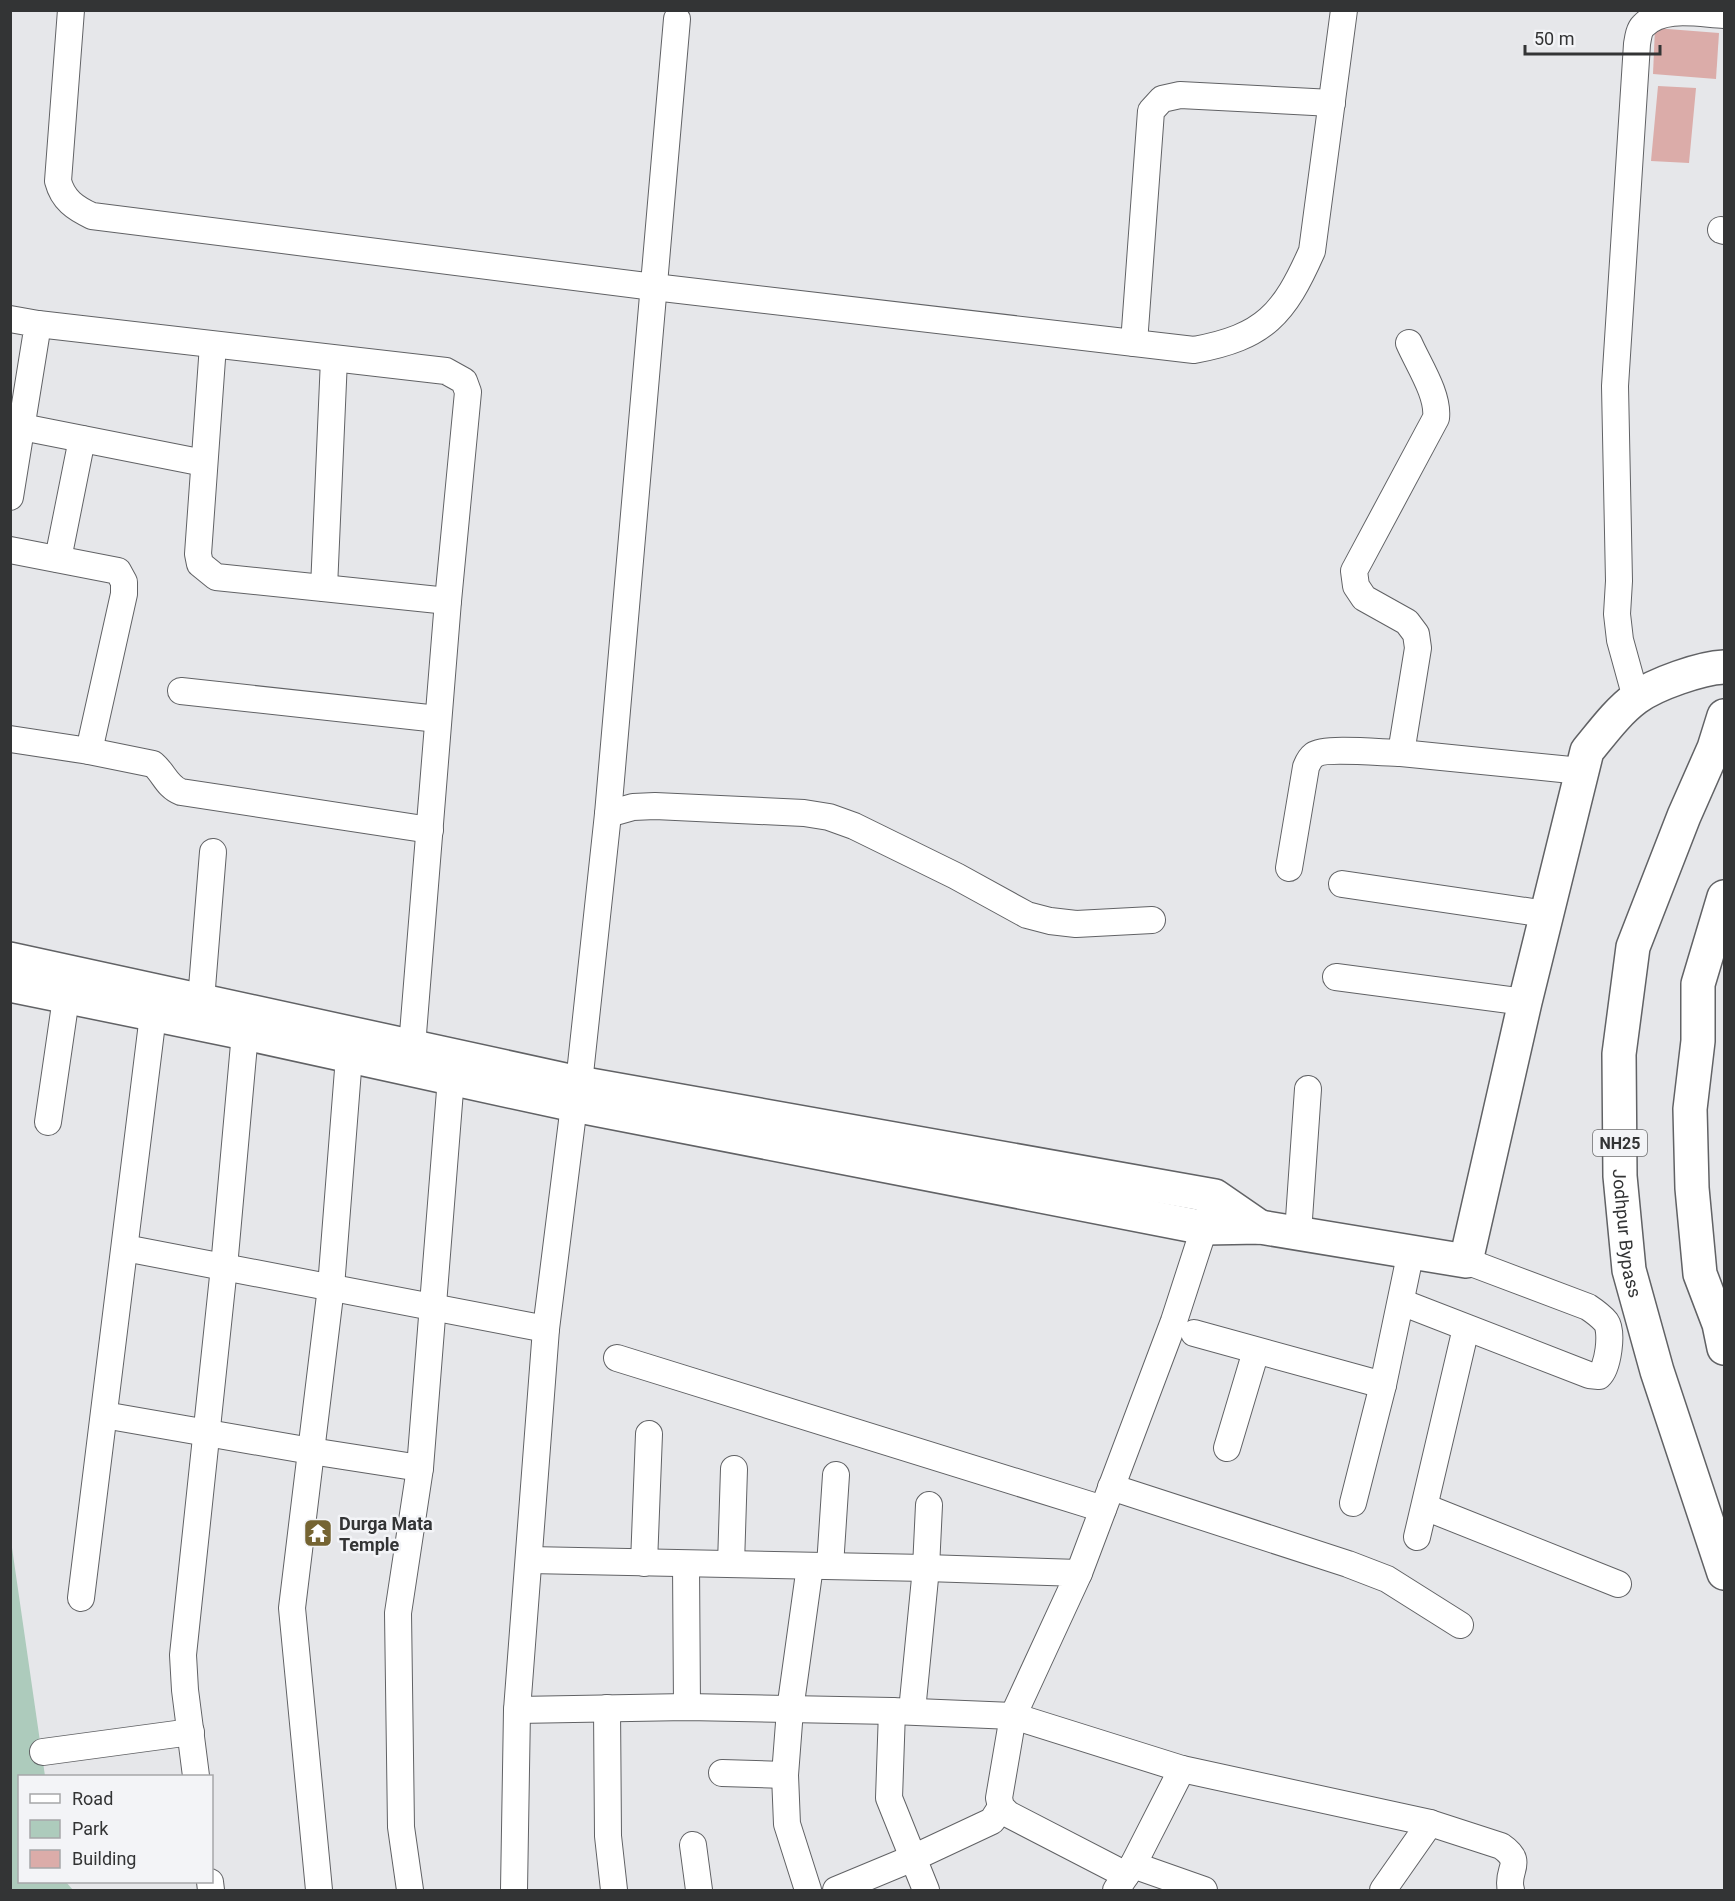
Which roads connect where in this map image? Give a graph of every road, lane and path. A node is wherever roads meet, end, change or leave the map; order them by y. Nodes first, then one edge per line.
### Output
1 (70, 10) edge
2 (1344, 10) edge
3 (678, 13) edge
4 (1725, 15) edge
5 (1332, 103) junction
6 (654, 287) junction
7 (10, 319) edge
8 (38, 324) junction
9 (1134, 343) junction
10 (1408, 343) dead end
11 (213, 345) junction
12 (334, 359) junction
13 (22, 427) junction
14 (82, 439) junction
15 (204, 463) junction
16 (10, 496) edge
17 (10, 550) edge
18 (58, 559) junction
19 (324, 588) junction
20 (447, 601) junction
21 (1725, 667) edge
22 (181, 691) dead end
23 (1636, 698) junction
24 (1725, 716) edge
25 (438, 719) junction
26 (10, 739) edge
27 (89, 751) junction
28 (1401, 753) junction
29 (1581, 771) junction
30 (608, 814) junction
31 (430, 830) junction
32 (213, 852) dead end
33 (1289, 867) dead end
34 (1342, 884) dead end
35 (1725, 897) edge
36 (1546, 915) junction
37 (1152, 920) dead end
38 (10, 959) edge
39 (1336, 977) dead end
40 (10, 985) edge
41 (66, 998) junction
42 (201, 1000) junction
43 (1525, 1002) junction
44 (153, 1015) junction
45 (245, 1033) junction
46 (412, 1046) junction
47 (349, 1057) junction
48 (451, 1078) junction
49 (1308, 1089) dead end
50 (577, 1094) junction
51 (48, 1122) dead end
52 (1215, 1196) junction
53 (1260, 1227) junction
54 (1205, 1228) junction
55 (1298, 1233) junction
56 (125, 1248) junction
57 (1411, 1251) junction
58 (1466, 1261) junction
59 (224, 1266) junction
60 (331, 1287) junction
61 (1401, 1302) junction
62 (432, 1306) junction
63 (1467, 1328) junction
64 (546, 1329) junction
65 (1194, 1334) dead end
66 (1725, 1348) edge
67 (1257, 1350) junction
68 (617, 1358) dead end
69 (1383, 1385) junction
70 (104, 1415) junction
71 (207, 1433) junction
72 (649, 1434) dead end
73 (1227, 1448) dead end
74 (311, 1451) junction
75 (420, 1468) junction
76 (734, 1469) dead end
77 (836, 1475) dead end
78 (1107, 1498) junction
79 (1353, 1503) dead end
80 (929, 1504) dead end
81 (1425, 1508) junction
82 (1418, 1537) dead end
83 (529, 1560) junction
84 (644, 1563) junction
85 (686, 1564) junction
86 (731, 1564) junction
87 (820, 1566) junction
88 (926, 1568) junction
89 (1079, 1573) junction
90 (1725, 1573) edge
91 (1618, 1584) dead end
92 (81, 1598) dead end
93 (1460, 1625) dead end
94 (687, 1707) junction
95 (607, 1708) junction
96 (517, 1710) junction
97 (790, 1710) junction
98 (902, 1711) junction
99 (1013, 1716) junction
100 (190, 1732) junction
101 (44, 1752) dead end
102 (1182, 1769) junction
103 (722, 1773) dead end
104 (196, 1775) edge
105 (785, 1775) junction
106 (1000, 1807) junction
107 (1430, 1823) junction
108 (693, 1845) dead end
109 (913, 1858) junction
110 (1125, 1877) edge
111 (319, 1890) edge
112 (410, 1890) edge
113 (514, 1890) edge
114 (614, 1890) edge
115 (699, 1890) edge
116 (808, 1890) edge
117 (836, 1890) edge
118 (926, 1890) edge
119 (1204, 1890) edge
120 (1383, 1890) edge
121 (1511, 1890) edge

1 - 6 street
2 - 5 street
3 - 6 street
4 - 23 street
5 - 9 street
5 - 9 street
6 - 9 street
6 - 30 street
7 - 8 street
8 - 11 street
8 - 13 street
10 - 28 street
11 - 12 street
11 - 15 street
12 - 19 street
12 - 20 street
13 - 14 street
13 - 16 street
14 - 15 street
14 - 18 street
15 - 19 street
17 - 18 street
18 - 27 street
19 - 20 street
20 - 25 street
21 - 23 main road
22 - 25 street
23 - 29 main road
24 - 90 main road, Jodhpur Bypass / NH25
25 - 31 street
26 - 27 street
27 - 31 street
28 - 29 street
28 - 33 street
29 - 36 main road
30 - 37 street
30 - 50 street
31 - 46 street
32 - 42 street
34 - 36 street
35 - 66 main road
36 - 43 main road
38 - 42 main road
39 - 43 street
40 - 41 main road
41 - 44 main road
41 - 51 street
42 - 46 main road
43 - 58 main road
44 - 45 main road
44 - 56 street
45 - 47 main road
45 - 59 street
46 - 50 main road
47 - 48 main road
47 - 60 street
48 - 50 main road
48 - 62 street
49 - 55 street
50 - 52 main road
50 - 54 main road
50 - 64 street
52 - 53 main road
52 - 54 street
53 - 54 main road
53 - 55 main road
54 - 78 street
55 - 57 main road
56 - 59 street
56 - 70 street
57 - 58 main road
57 - 61 street
58 - 63 street
59 - 60 street
59 - 71 street
60 - 62 street
60 - 74 street
61 - 63 street
61 - 69 street
62 - 64 street
62 - 75 street
63 - 81 street
64 - 83 street
65 - 67 street
67 - 69 street
67 - 73 street
68 - 78 street
69 - 79 street
70 - 71 street
70 - 92 street
71 - 74 street
71 - 100 street
72 - 84 street
74 - 75 street
74 - 111 street
75 - 112 street
76 - 86 street
77 - 87 street
78 - 89 street
78 - 93 street
80 - 88 street
81 - 82 street
81 - 91 street
83 - 84 street
83 - 96 street
84 - 85 street
85 - 86 street
85 - 94 street
86 - 87 street
87 - 88 street
87 - 97 street
88 - 89 street
88 - 98 street
89 - 99 street
94 - 95 street
94 - 97 street
95 - 96 street
95 - 114 street
96 - 113 street
97 - 98 street
97 - 105 street
98 - 99 street
98 - 109 street
99 - 102 street
99 - 106 street
100 - 101 street
100 - 104 street
102 - 107 street
102 - 110 street
103 - 105 street
105 - 116 street
106 - 109 street
106 - 110 street
107 - 120 street
107 - 121 street
108 - 115 street
109 - 117 street
109 - 118 street
110 - 119 street

